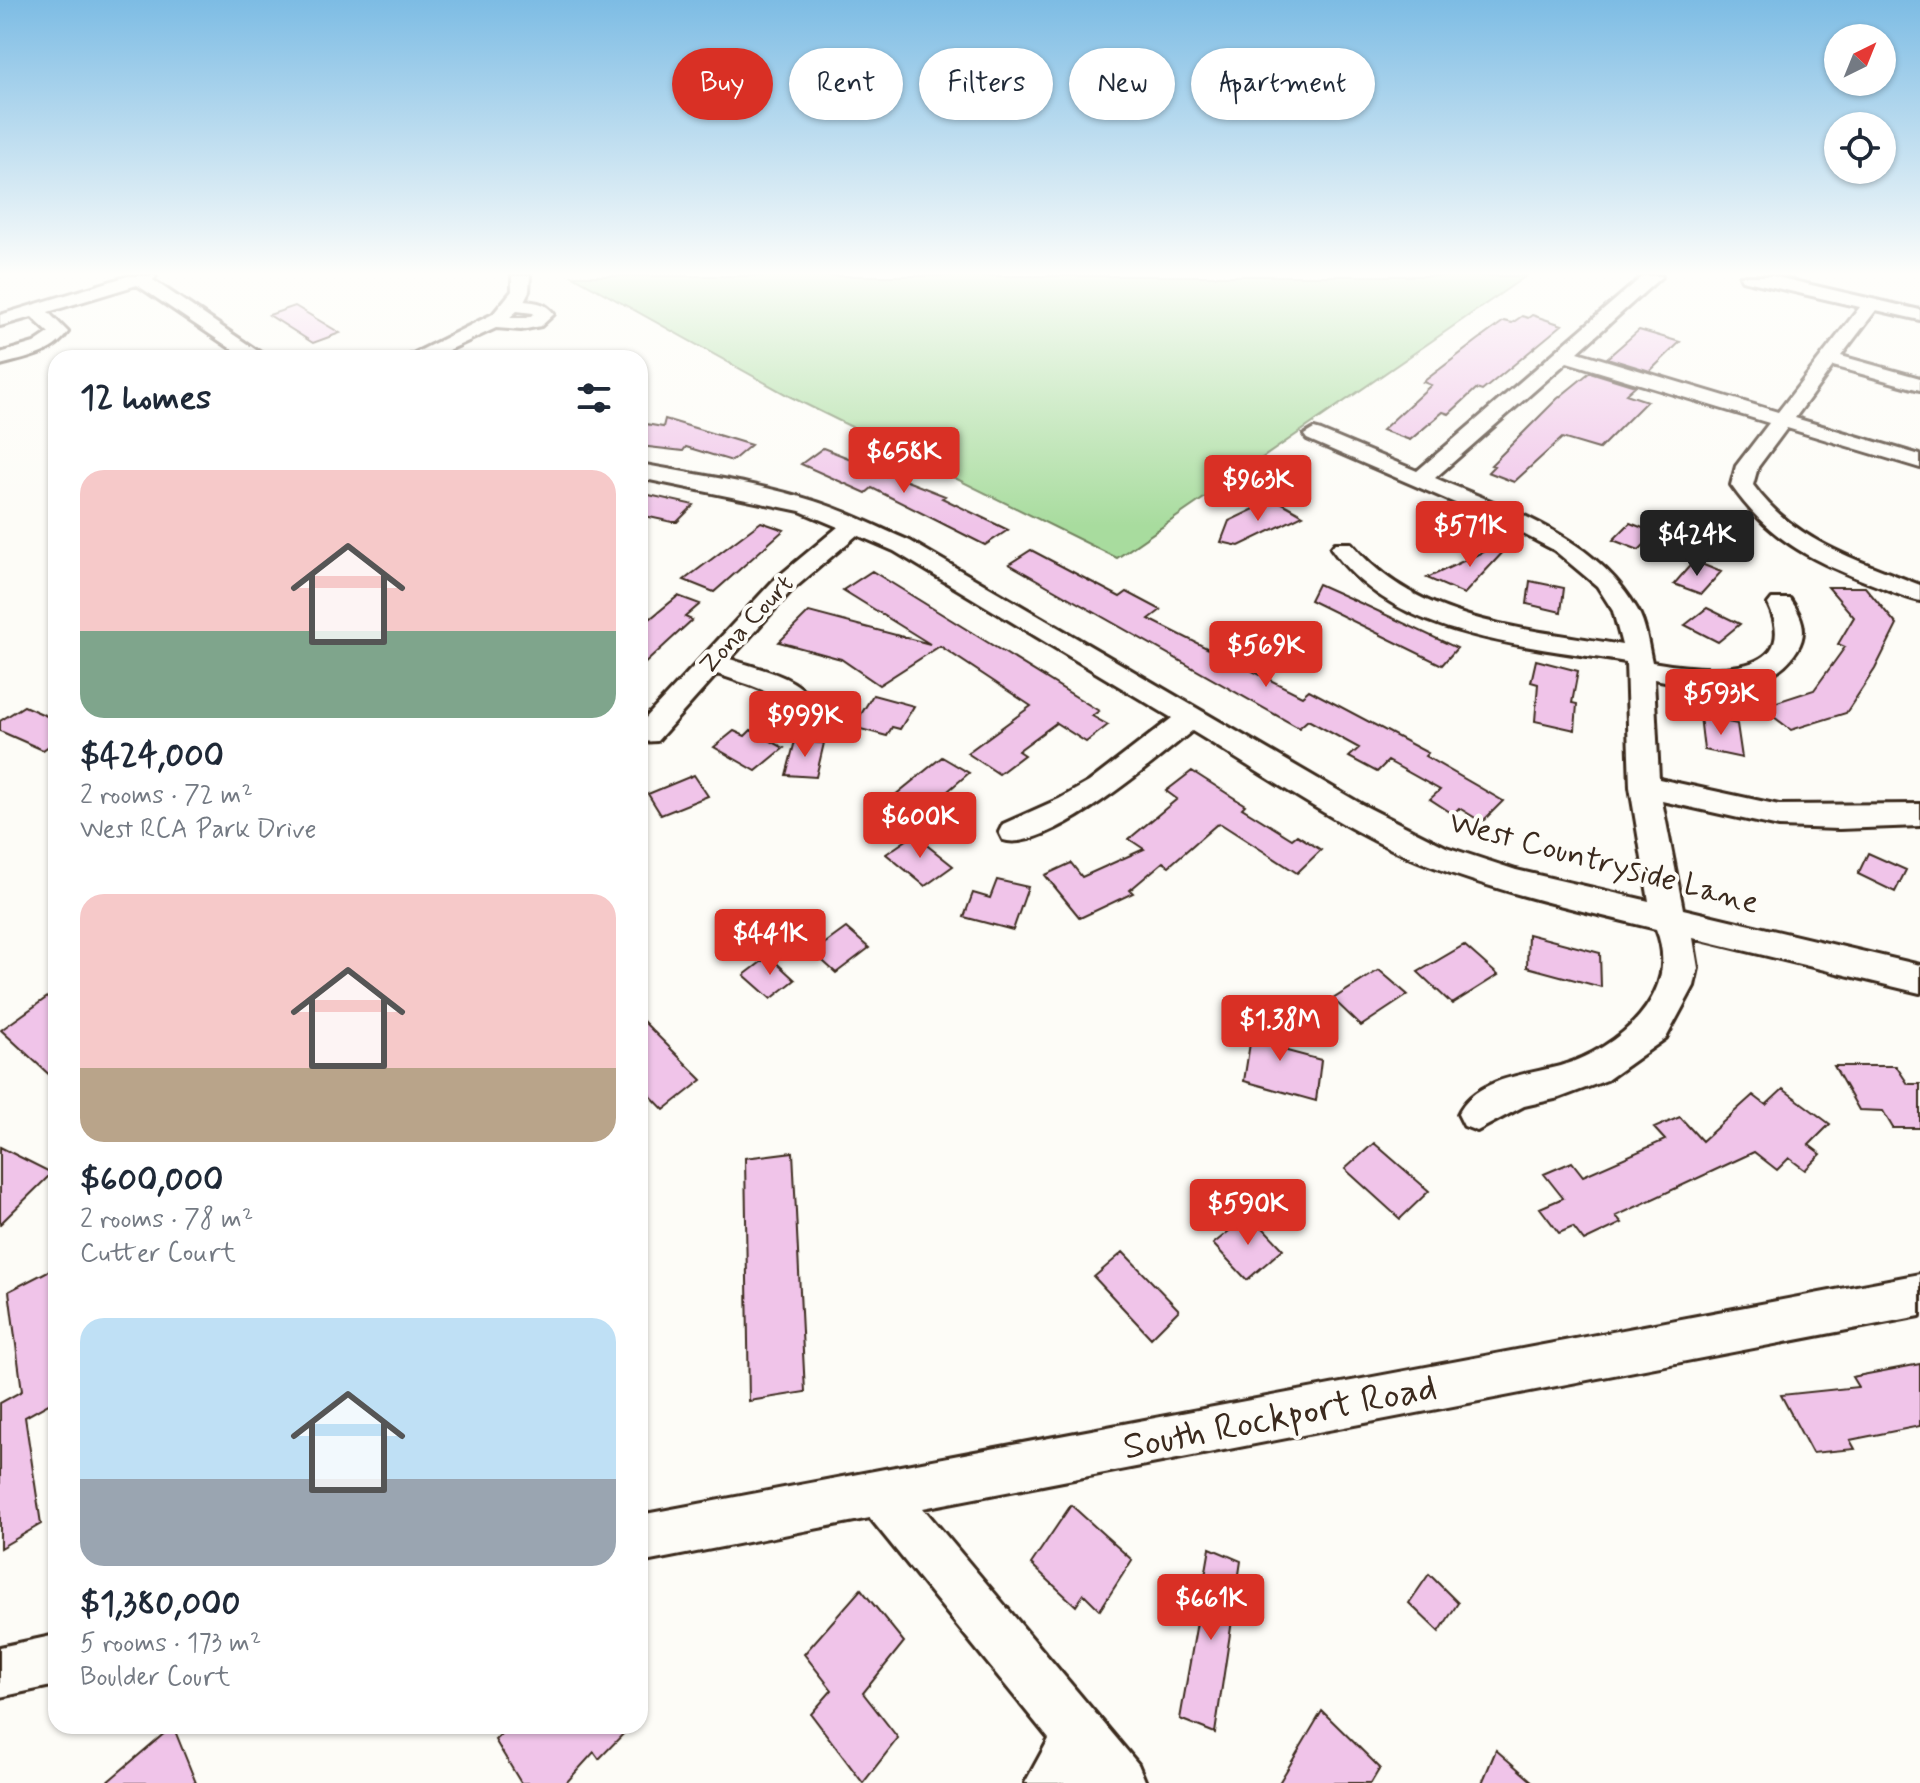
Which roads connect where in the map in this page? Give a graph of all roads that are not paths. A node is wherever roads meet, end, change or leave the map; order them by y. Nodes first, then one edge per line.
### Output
1 (1561, 359) edge
2 (1580, 359) edge
3 (1829, 359) joint
4 (1920, 384) edge
5 (1782, 420) junction
6 (1314, 435) dead end
7 (1920, 462) edge
8 (648, 473) edge
9 (1419, 481) junction
10 (855, 525) junction
11 (1343, 548) dead end
12 (1920, 594) edge
13 (1781, 604) dead end
14 (711, 662) junction
15 (1638, 662) junction
16 (797, 699) dead end
17 (1192, 717) junction
18 (648, 733) edge
19 (1645, 787) junction
20 (1920, 815) edge
21 (1014, 832) dead end
22 (1668, 918) junction
23 (1920, 979) edge
24 (1477, 1114) dead end
25 (1920, 1295) edge
26 (881, 1495) junction
27 (648, 1538) edge
28 (48, 1662) edge
29 (0, 1672) edge
30 (1081, 1738) junction
31 (1052, 1783) edge
32 (1119, 1783) edge

1 - 9 street
2 - 5 street
3 - 4 street
3 - 5 street
5 - 7 street
5 - 12 street
6 - 9 street
8 - 10 street, West Countryside Lane
9 - 15 street
10 - 14 street, Zona Court
10 - 17 street, West Countryside Lane
11 - 15 street
13 - 15 street
14 - 16 street
14 - 18 street, Zona Court
15 - 19 street
17 - 21 street
17 - 22 street, West Countryside Lane
19 - 20 street
19 - 22 street
22 - 23 street, West Countryside Lane
22 - 24 street
25 - 26 street, South Rockport Road
26 - 27 street, South Rockport Road
26 - 30 street
28 - 29 street
30 - 31 street
30 - 32 street

